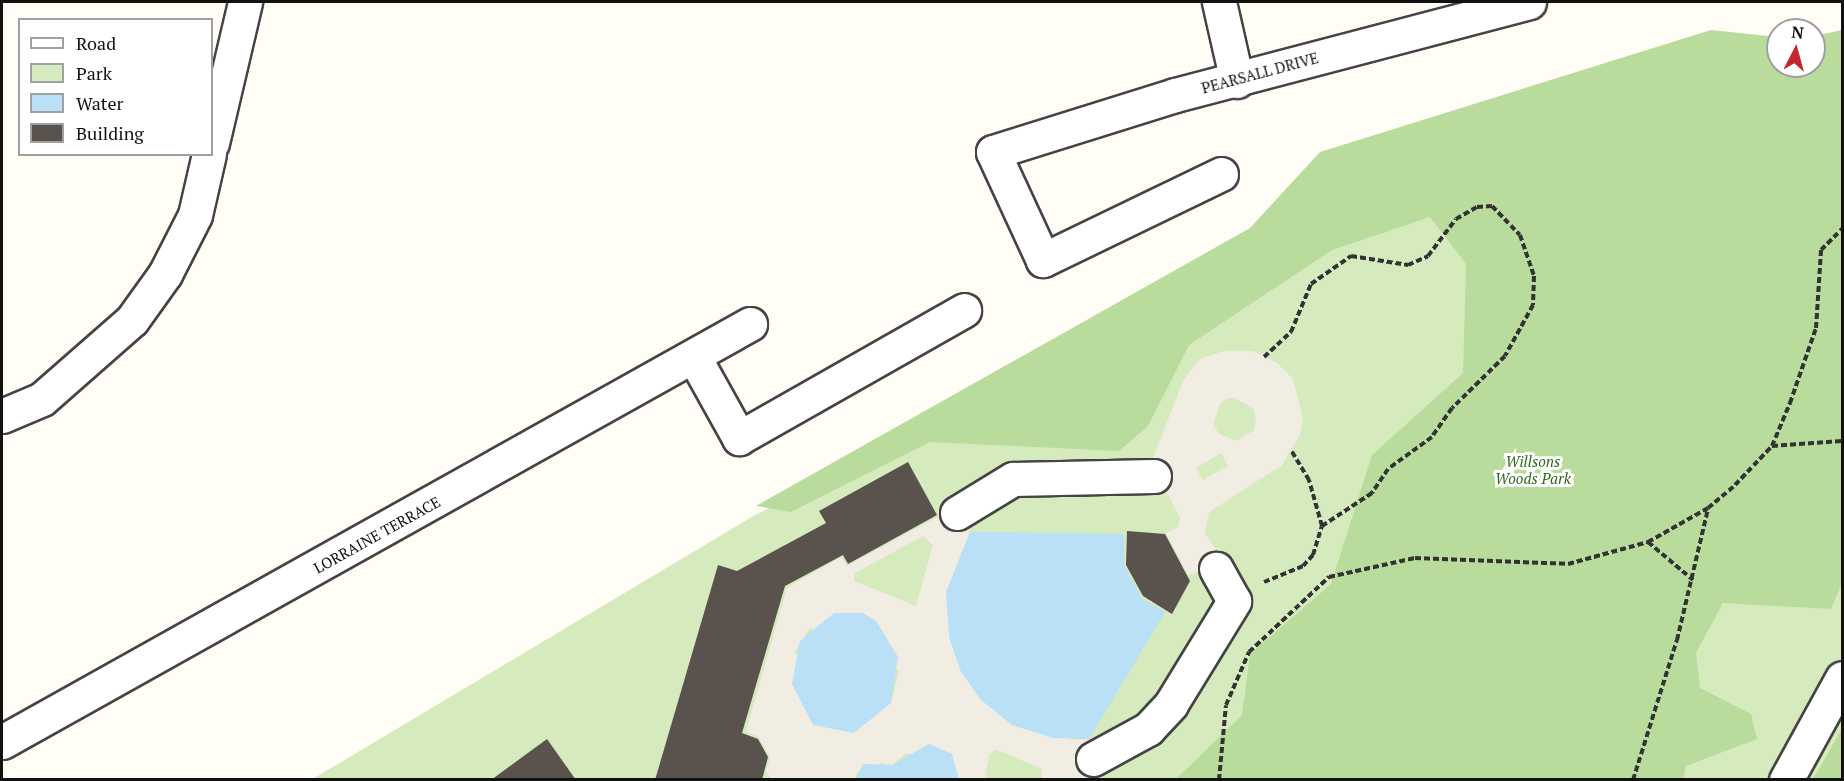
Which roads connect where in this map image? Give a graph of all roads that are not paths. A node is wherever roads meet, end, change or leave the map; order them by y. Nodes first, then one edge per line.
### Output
1 (245, 2) edge
2 (1219, 2) edge
3 (1529, 2) edge
4 (1237, 81) junction
5 (213, 139) edge
6 (209, 156) edge
7 (1221, 174) dead end
8 (964, 310) dead end
9 (750, 324) dead end
10 (694, 357) junction
11 (2, 416) edge
12 (1154, 476) dead end
13 (957, 513) dead end
14 (1216, 568) dead end
15 (1842, 678) edge
16 (2, 742) edge
17 (1093, 759) dead end
18 (1786, 780) edge

1 - 5 street
2 - 4 street
3 - 4 street, PEARSALL DRIVE
4 - 7 street, PEARSALL DRIVE
6 - 11 street
8 - 10 street
9 - 10 street, LORRAINE TERRACE
10 - 16 street, LORRAINE TERRACE
12 - 13 street
14 - 17 street
15 - 18 street

